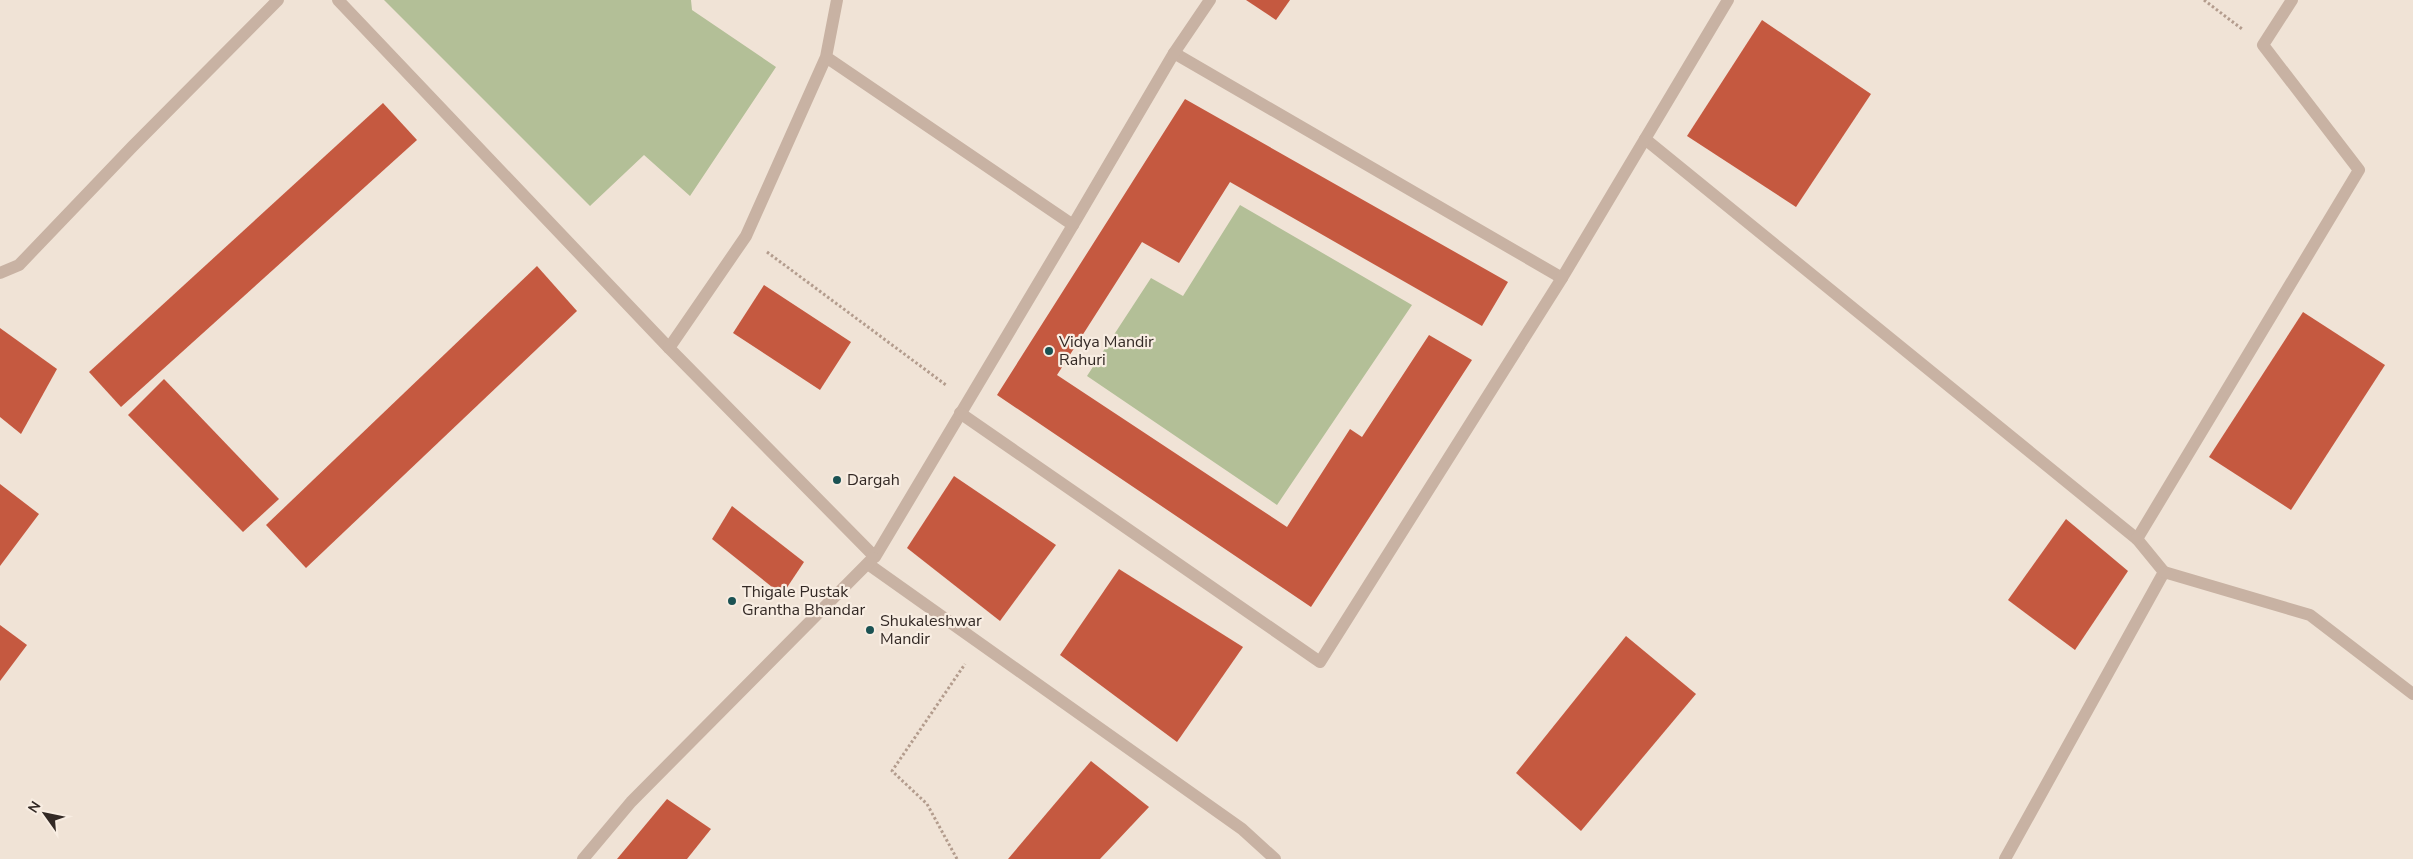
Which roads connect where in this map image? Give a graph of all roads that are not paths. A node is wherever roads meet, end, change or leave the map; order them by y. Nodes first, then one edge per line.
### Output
1 (278, 0) edge
2 (338, 0) edge
3 (837, 0) edge
4 (1210, 0) edge
5 (1728, 0) edge
6 (2292, 0) edge
7 (1174, 54) junction
8 (826, 57) junction
9 (1645, 139) junction
10 (1072, 225) junction
11 (0, 273) edge
12 (1562, 278) junction
13 (669, 348) junction
14 (960, 413) junction
15 (2137, 539) junction
16 (871, 560) junction
17 (2164, 572) junction
18 (2413, 694) edge
19 (583, 859) edge
20 (1274, 859) edge
21 (2005, 859) edge

1 - 11 street
2 - 13 street
3 - 8 street
4 - 7 street
5 - 9 street
6 - 15 street
7 - 10 street
7 - 12 street
8 - 10 street
8 - 13 street
9 - 12 street
9 - 15 street
10 - 14 street
12 - 14 street
13 - 16 street
14 - 16 street
15 - 17 street
16 - 19 street
16 - 20 street
17 - 18 street
17 - 21 street

